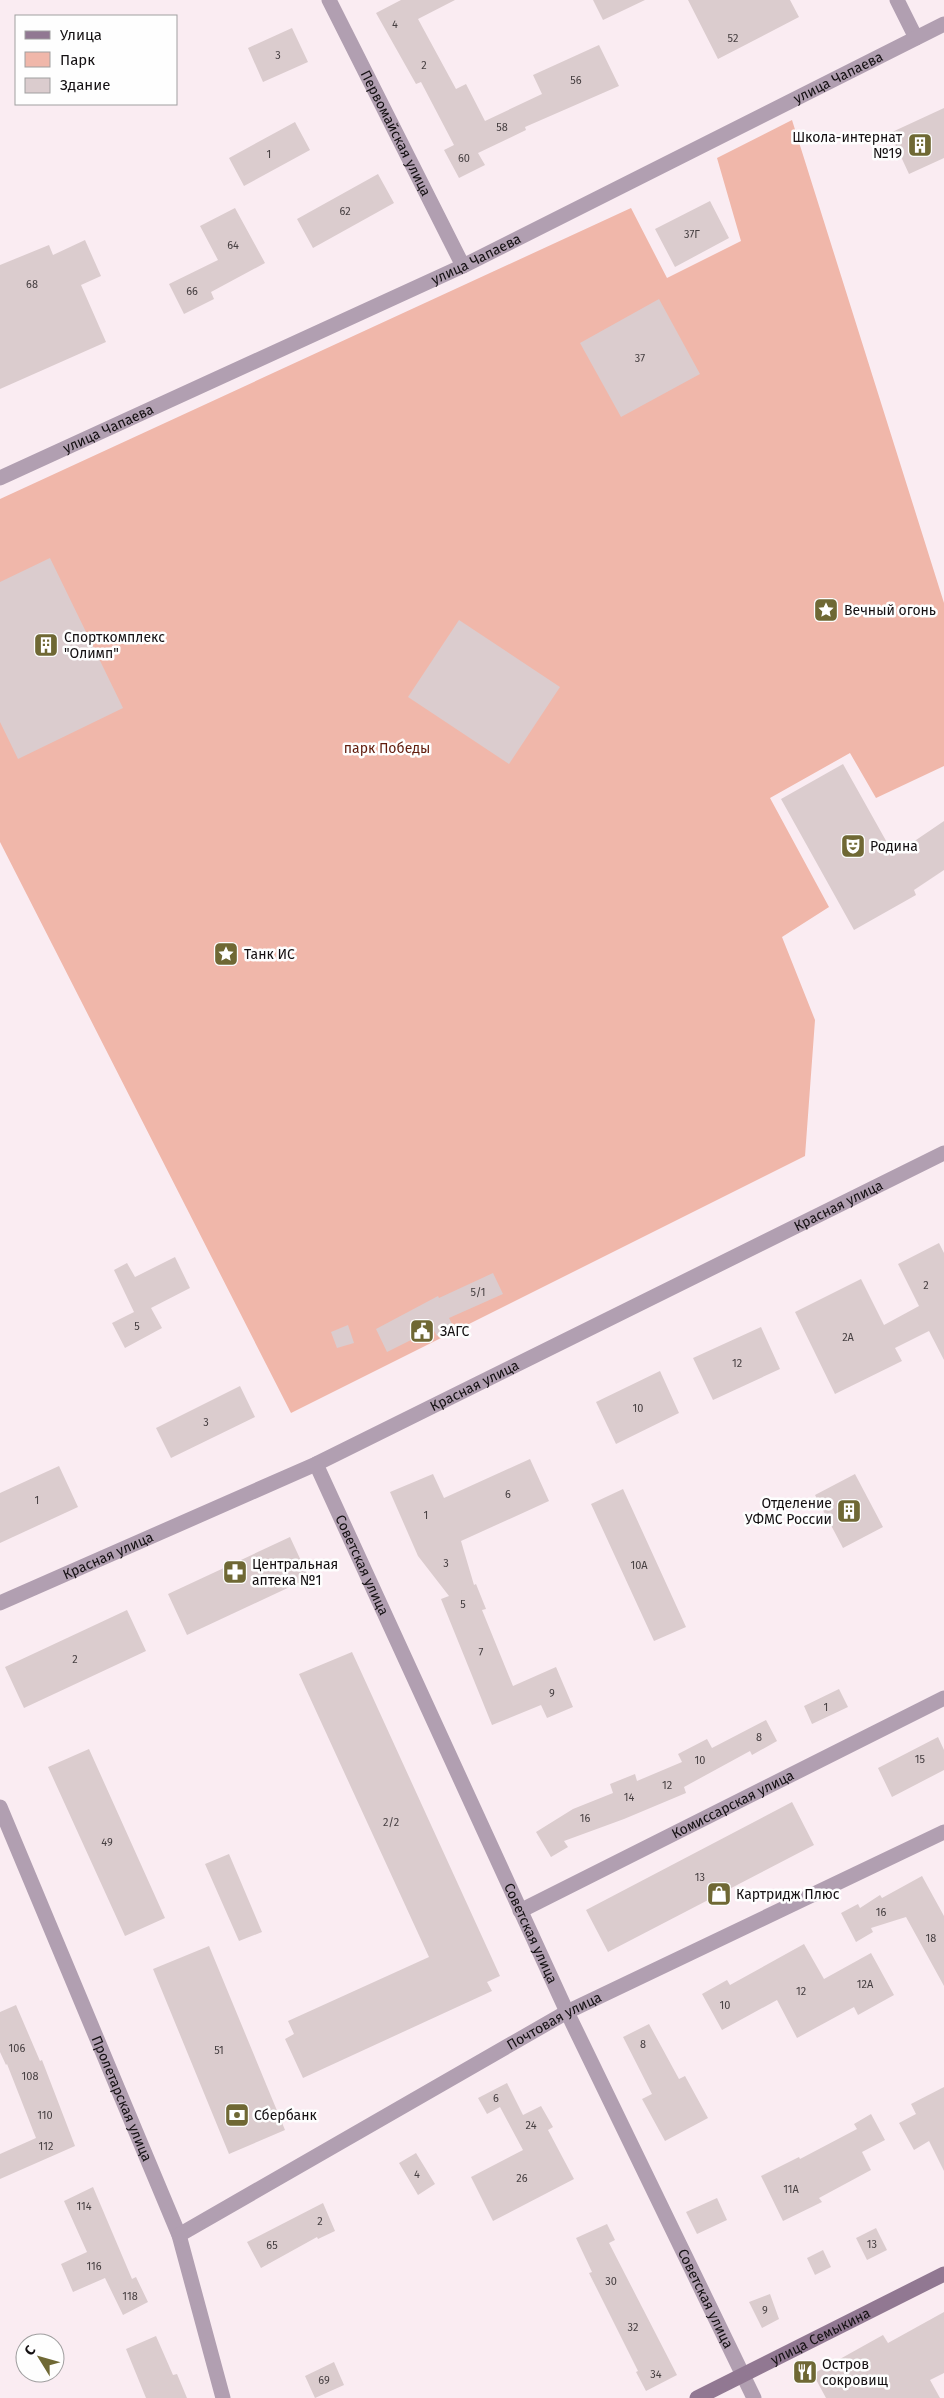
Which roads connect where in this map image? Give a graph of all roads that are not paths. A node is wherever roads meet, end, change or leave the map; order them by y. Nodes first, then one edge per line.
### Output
1 (329, 0) edge
2 (897, 0) edge
3 (944, 24) edge
4 (916, 38) junction
5 (463, 266) junction
6 (0, 478) edge
7 (944, 1153) edge
8 (316, 1464) junction
9 (0, 1603) edge
10 (944, 1698) edge
11 (0, 1806) edge
12 (944, 1832) edge
13 (520, 1911) junction
14 (567, 2012) junction
15 (179, 2235) junction
16 (944, 2274) edge
17 (742, 2376) junction
18 (223, 2398) edge
19 (696, 2398) edge
20 (754, 2398) edge

1 - 5 street, Первомайская улица
2 - 4 street
3 - 4 street, улица Чапаева
4 - 5 street, улица Чапаева
5 - 6 street, улица Чапаева
7 - 8 street, Красная улица
8 - 9 street, Красная улица
8 - 13 street, Советская улица
10 - 13 street, Комиссарская улица
11 - 15 street, Пролетарская улица
12 - 14 street, Почтовая улица
13 - 14 street, Советская улица
14 - 15 street, Почтовая улица
14 - 17 street, Советская улица
15 - 18 street, Пролетарская улица
16 - 17 main road, улица Семыкина
17 - 19 main road, улица Семыкина
17 - 20 street, Советская улица

